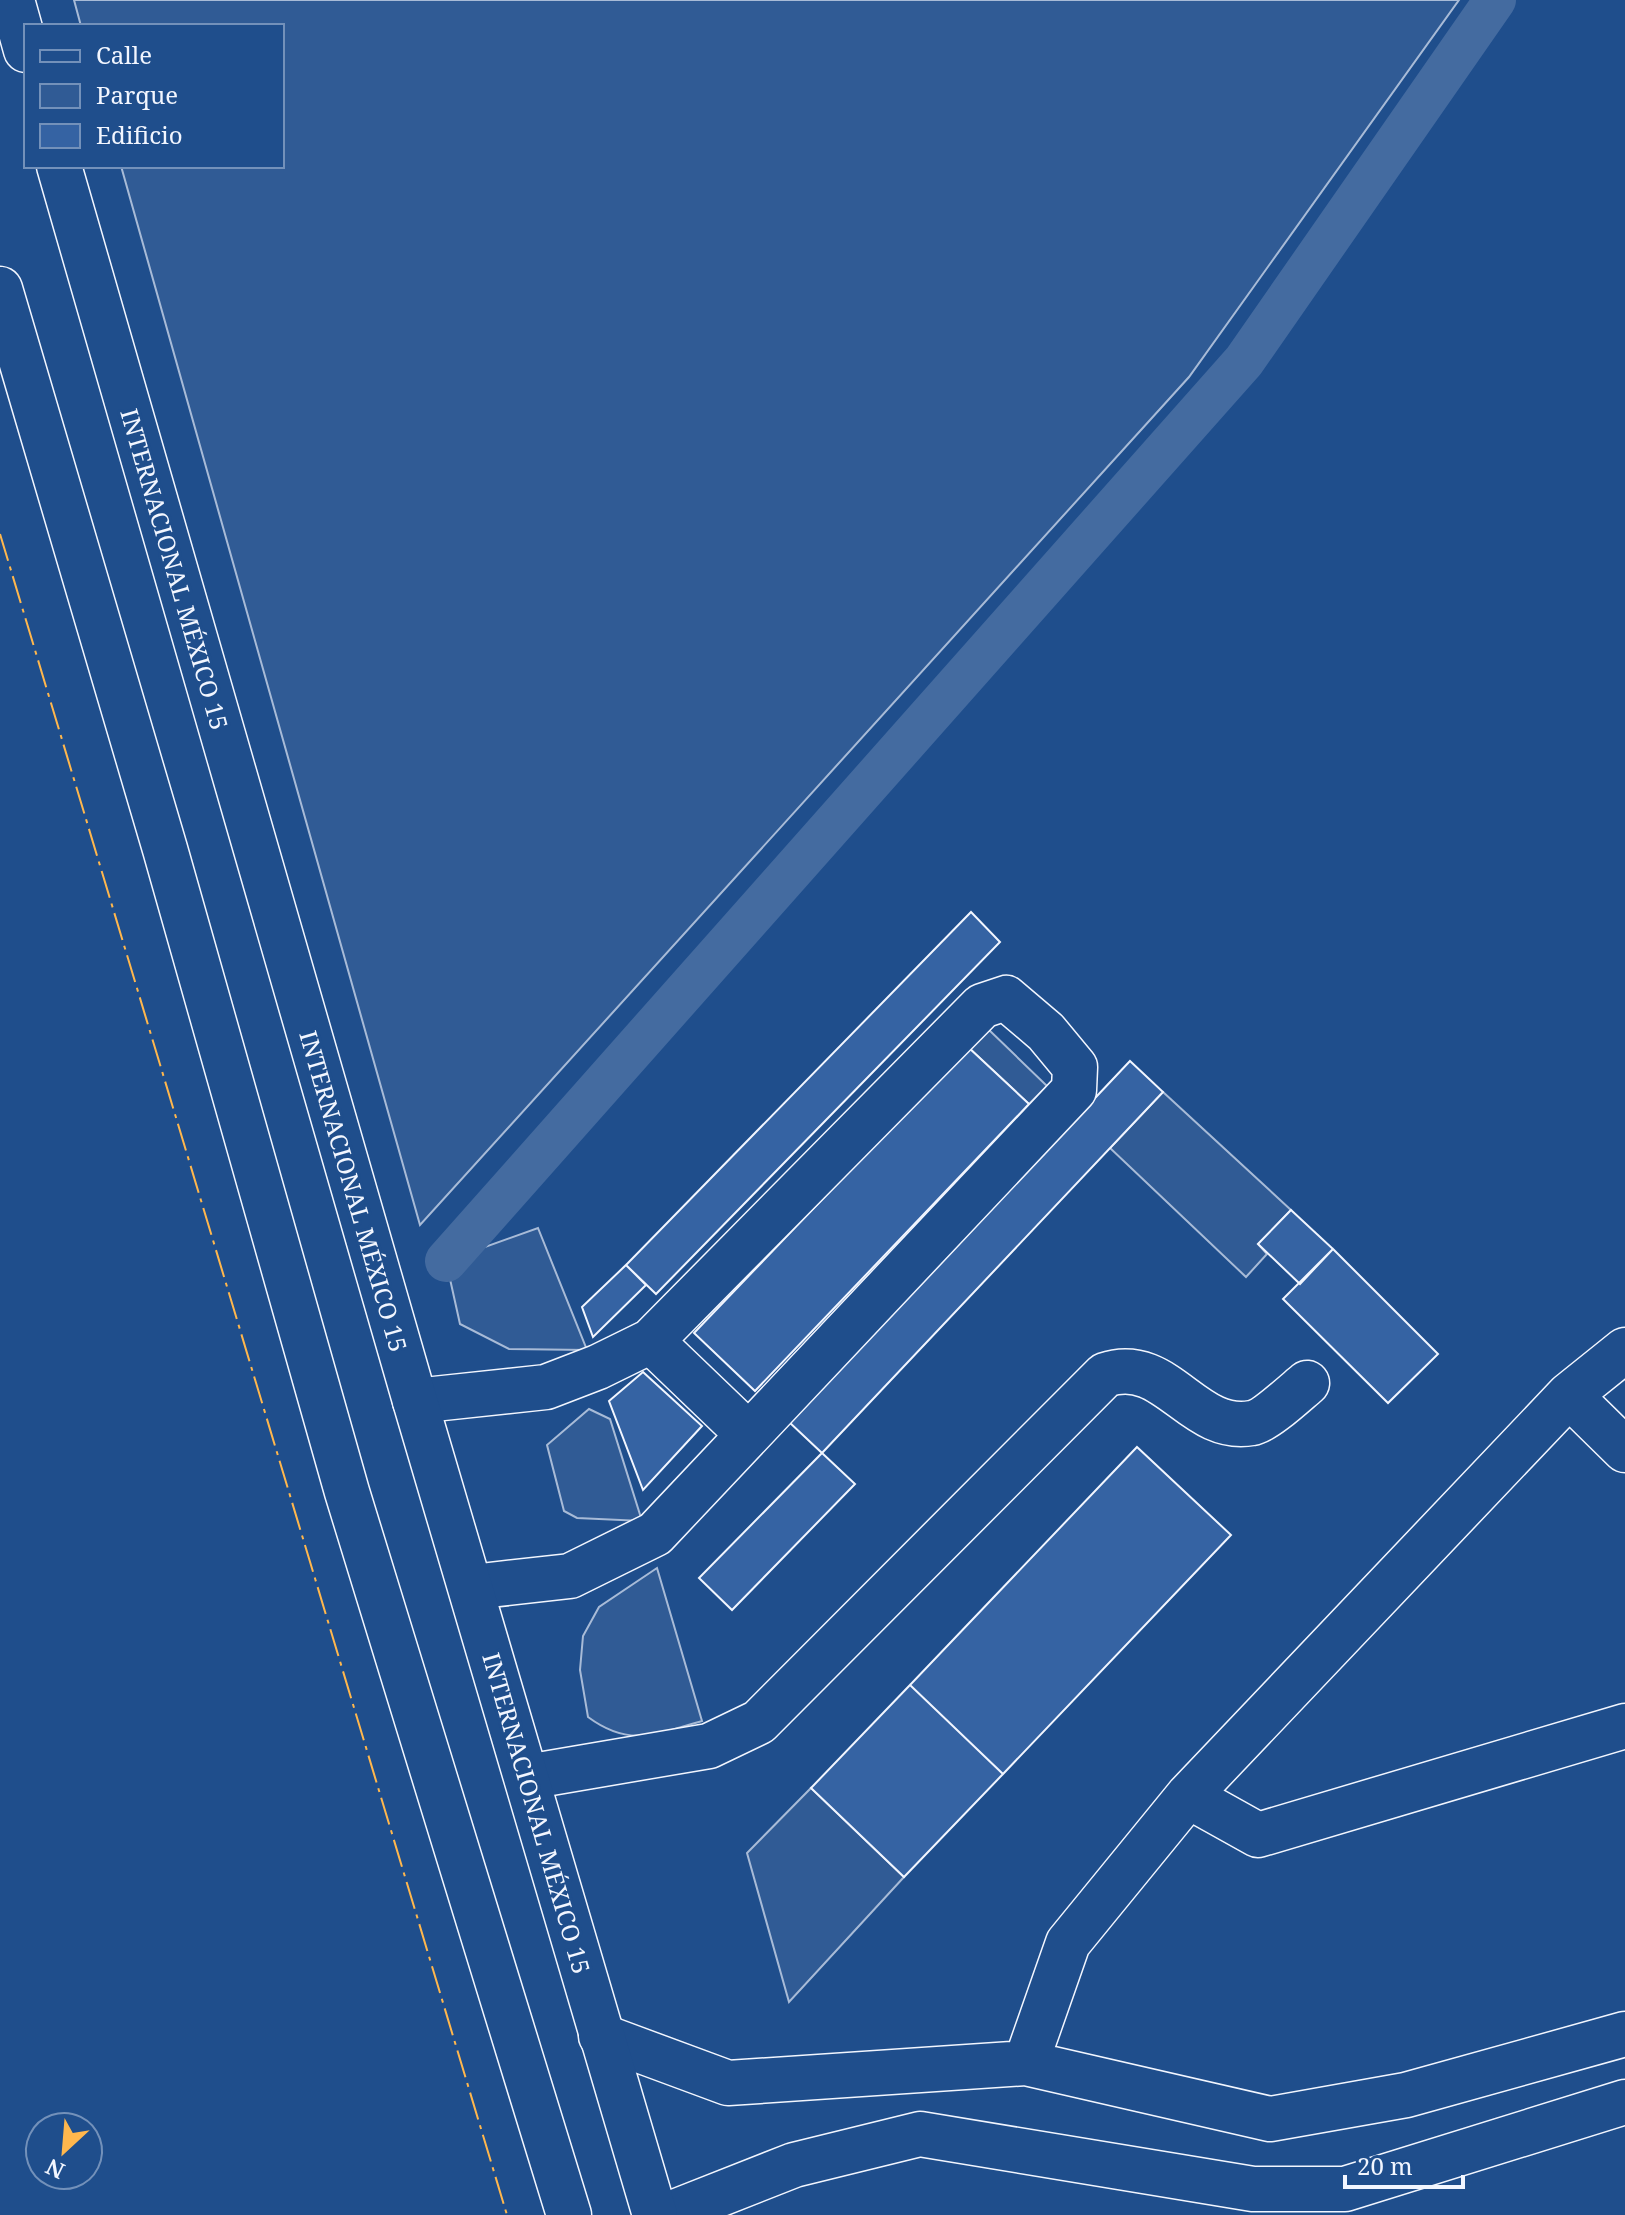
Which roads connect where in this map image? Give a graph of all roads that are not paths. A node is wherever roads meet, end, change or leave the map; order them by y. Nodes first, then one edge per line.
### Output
1 (12, 0) edge
2 (24, 43) edge
3 (60, 168) edge
4 (0, 289) edge
5 (651, 1341) junction
6 (1625, 1350) edge
7 (1307, 1383) dead end
8 (1569, 1395) junction
9 (415, 1401) junction
10 (748, 1434) junction
11 (1625, 1450) edge
12 (472, 1587) junction
13 (1625, 1726) edge
14 (527, 1777) junction
15 (1188, 1796) junction
16 (1625, 2034) edge
17 (601, 2036) junction
18 (1026, 2063) junction
19 (1625, 2102) edge
20 (569, 2215) edge
21 (655, 2215) edge
22 (667, 2215) edge

1 - 2 main road
3 - 9 main road, INTERNACIONAL MÉXICO 15
4 - 20 main road
5 - 9 main road
5 - 10 main road
5 - 10 main road
6 - 8 main road
7 - 14 main road
8 - 11 main road
8 - 15 main road
9 - 12 main road, INTERNACIONAL MÉXICO 15
10 - 12 main road
12 - 14 main road, INTERNACIONAL MÉXICO 15
13 - 15 main road
14 - 17 main road, INTERNACIONAL MÉXICO 15
15 - 18 main road
16 - 18 main road
17 - 18 main road
17 - 21 main road, INTERNACIONAL MÉXICO 15
19 - 22 main road

